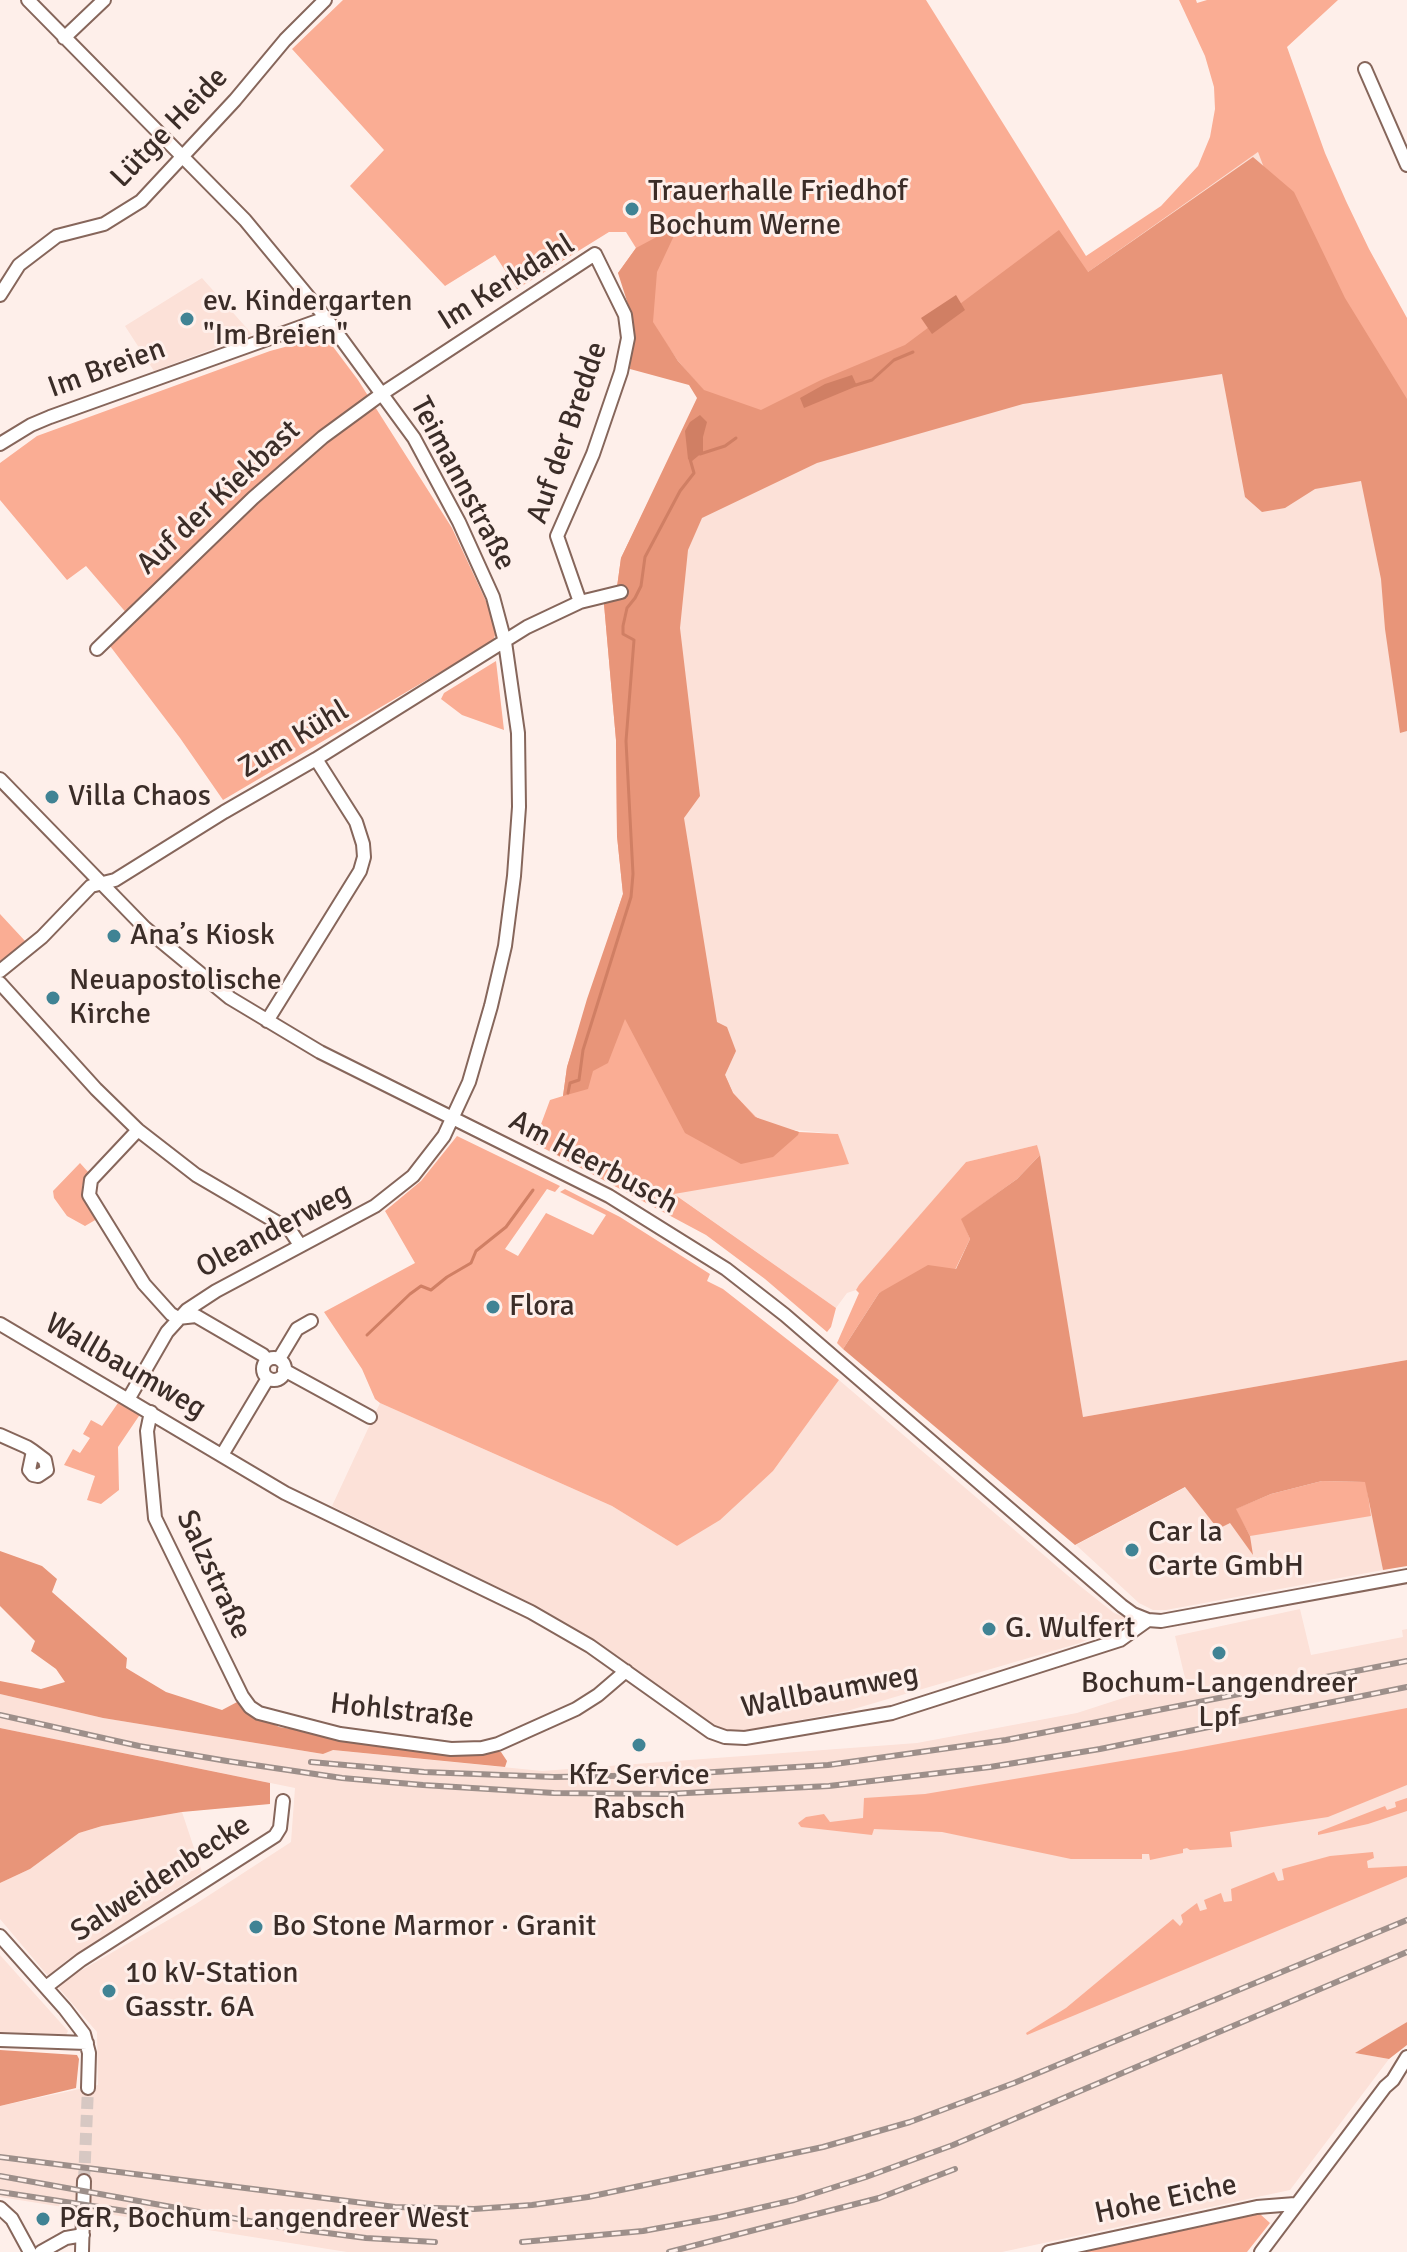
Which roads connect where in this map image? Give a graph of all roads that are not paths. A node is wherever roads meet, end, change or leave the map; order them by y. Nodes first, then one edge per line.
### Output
1 (28, 0) edge
2 (104, 0) edge
3 (325, 0) edge
4 (64, 38) junction
5 (1365, 69) dead end
6 (183, 156) junction
7 (1407, 165) edge
8 (609, 279) joint
9 (0, 295) edge
10 (326, 318) junction
11 (383, 393) junction
12 (0, 444) edge
13 (621, 592) dead end
14 (580, 602) junction
15 (505, 642) junction
16 (97, 649) dead end
17 (316, 759) junction
18 (0, 779) edge
19 (101, 884) junction
20 (0, 971) edge
21 (0, 983) edge
22 (267, 1021) junction
23 (452, 1118) junction
24 (138, 1130) junction
25 (300, 1245) junction
26 (178, 1318) junction
27 (311, 1321) dead end
28 (0, 1324) edge
29 (277, 1363) junction
30 (129, 1398) junction
31 (151, 1412) junction
32 (370, 1417) dead end
33 (0, 1435) edge
34 (33, 1451) dead end
35 (222, 1455) junction
36 (1407, 1576) edge
37 (1148, 1620) junction
38 (626, 1671) junction
39 (250, 1707) joint
40 (283, 1801) dead end
41 (0, 1936) edge
42 (46, 1987) junction
43 (0, 2040) edge
44 (87, 2043) junction
45 (1407, 2057) edge
46 (1393, 2080) junction
47 (1407, 2084) edge
48 (88, 2088) tunnel mouth
49 (84, 2181) tunnel mouth
50 (1295, 2204) junction
51 (0, 2208) edge
52 (83, 2235) junction
53 (30, 2252) edge
54 (41, 2252) edge
55 (82, 2252) edge
56 (1049, 2252) edge
57 (1261, 2252) edge

1 - 4 street, Teimannstraße
2 - 4 street
3 - 6 street, Lütge Heide
4 - 6 street, Teimannstraße
5 - 7 street
6 - 9 street, Lütge Heide
6 - 10 street, Teimannstraße
8 - 11 street, Im Kerkdahl
8 - 14 street, Auf der Bredde
10 - 11 street, Teimannstraße
10 - 12 street, Im Breien
11 - 15 street, Teimannstraße
11 - 16 street, Auf der Kiekbast
13 - 14 street, Zum Kühl
14 - 15 street, Zum Kühl
15 - 17 street, Zum Kühl
15 - 23 street, Teimannstraße
17 - 19 street, Zum Kühl
17 - 22 street
18 - 19 street, Am Heerbusch
19 - 20 street, Zum Kühl
19 - 22 street, Am Heerbusch
21 - 24 street
22 - 23 street, Am Heerbusch
23 - 25 street, Oleanderweg
23 - 37 street, Am Heerbusch
24 - 25 street
24 - 26 street
25 - 26 street, Oleanderweg
26 - 29 street
26 - 30 street, Oleanderweg
27 - 29 street
28 - 30 street, Wallbaumweg
29 - 32 street
29 - 35 street, Wallbaumweg
30 - 31 street, Wallbaumweg
31 - 35 street, Wallbaumweg
31 - 39 street, Salzstraße
33 - 34 street
35 - 38 street, Wallbaumweg
36 - 37 street, Wallbaumweg
37 - 38 street, Wallbaumweg
38 - 39 street, Hohlstraße
40 - 42 street, Salweidenbecke
41 - 42 street
42 - 44 street
43 - 44 street
44 - 48 street
45 - 46 street
46 - 47 street
46 - 50 street
49 - 52 street
50 - 56 street, Hohe Eiche
50 - 57 street
51 - 53 street
52 - 54 street
52 - 55 street

